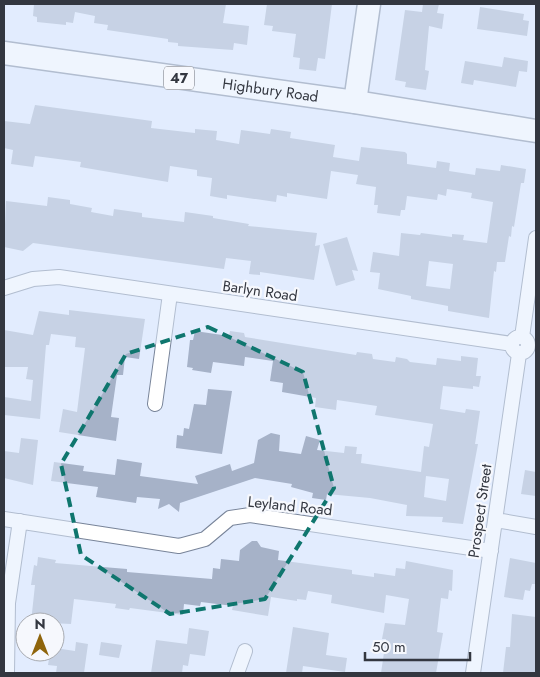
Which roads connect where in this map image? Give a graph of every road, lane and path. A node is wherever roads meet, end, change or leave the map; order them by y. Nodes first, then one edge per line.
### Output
1 (369, 4) edge
2 (4, 53) edge
3 (355, 102) junction
4 (536, 131) edge
5 (536, 238) edge
6 (4, 288) edge
7 (170, 294) junction
8 (524, 346) edge
9 (155, 404) dead end
10 (4, 518) edge
11 (496, 520) junction
12 (20, 521) junction
13 (536, 527) edge
14 (491, 551) junction
15 (245, 651) dead end
16 (7, 673) edge
17 (238, 673) edge
18 (473, 673) edge

1 - 3 main road
2 - 3 main road, Highbury Road / 47
3 - 4 main road, Highbury Road
5 - 8 street, Prospect Street
6 - 7 street, Barlyn Road
7 - 8 street, Barlyn Road
7 - 9 street
8 - 11 street, Prospect Street
10 - 12 street, Leyland Road
11 - 13 street
11 - 14 street, Prospect Street
12 - 14 street, Leyland Road
12 - 16 street
14 - 18 street, Prospect Street
15 - 17 street

